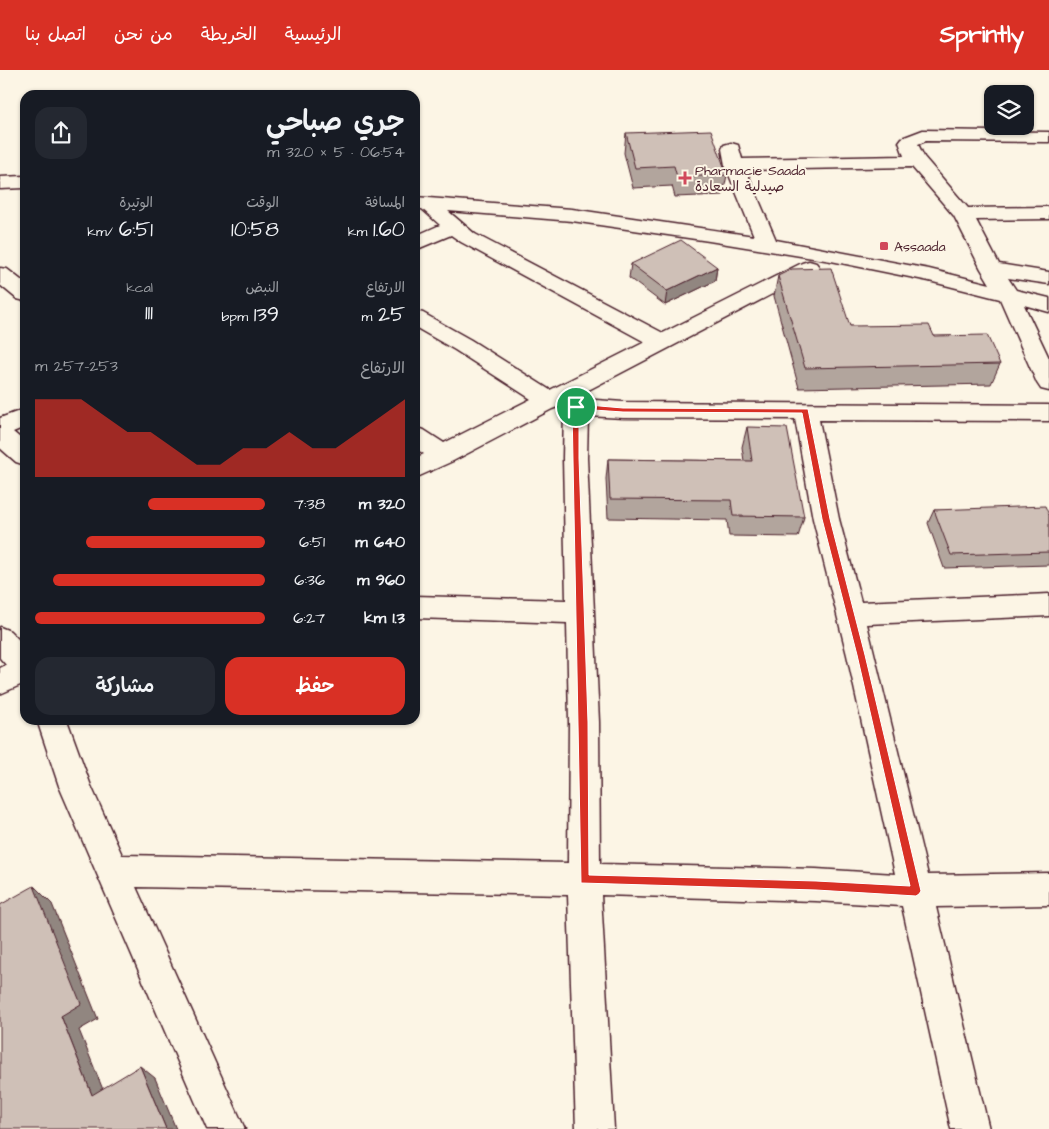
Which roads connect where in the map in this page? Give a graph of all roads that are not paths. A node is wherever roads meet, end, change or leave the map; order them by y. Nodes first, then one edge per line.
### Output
1 (1049, 137) edge
2 (917, 160) junction
3 (20, 182) edge
4 (0, 183) edge
5 (421, 204) edge
6 (1049, 212) edge
7 (963, 214) junction
8 (453, 227) junction
9 (420, 242) edge
10 (768, 245) junction
11 (831, 255) junction
12 (991, 269) junction
13 (0, 274) edge
14 (1049, 278) edge
15 (20, 290) edge
16 (1009, 296) junction
17 (1049, 304) edge
18 (420, 321) edge
19 (664, 343) junction
20 (1049, 383) edge
21 (563, 401) junction
22 (805, 411) junction
23 (1049, 414) edge
24 (20, 419) edge
25 (0, 428) edge
26 (0, 434) edge
27 (420, 439) edge
28 (20, 452) edge
29 (444, 455) junction
30 (420, 467) edge
31 (1049, 605) edge
32 (420, 607) edge
33 (582, 612) junction
34 (851, 614) junction
35 (0, 639) edge
36 (20, 660) edge
37 (20, 672) edge
38 (0, 682) edge
39 (54, 725) edge
40 (114, 871) junction
41 (584, 879) junction
42 (1049, 889) edge
43 (916, 891) junction
44 (226, 1129) edge
45 (595, 1129) edge
46 (970, 1129) edge

1 - 2 street
2 - 7 street
2 - 10 street
3 - 4 street
5 - 8 street
5 - 10 street
6 - 7 street
7 - 12 street
8 - 9 street
8 - 19 street
10 - 11 street
11 - 16 street
11 - 19 street
12 - 14 street
12 - 16 street
13 - 15 street
16 - 17 street
16 - 20 street
18 - 21 street
19 - 21 street
21 - 22 street
21 - 29 street
21 - 33 street
22 - 23 street
22 - 34 street
24 - 25 street
26 - 28 street
27 - 29 street
29 - 30 street
31 - 34 street
32 - 33 street
33 - 41 street
34 - 43 street
35 - 36 street
37 - 38 street
39 - 40 street
40 - 41 street
40 - 44 street
41 - 43 street
41 - 45 street
42 - 43 street
43 - 46 street

